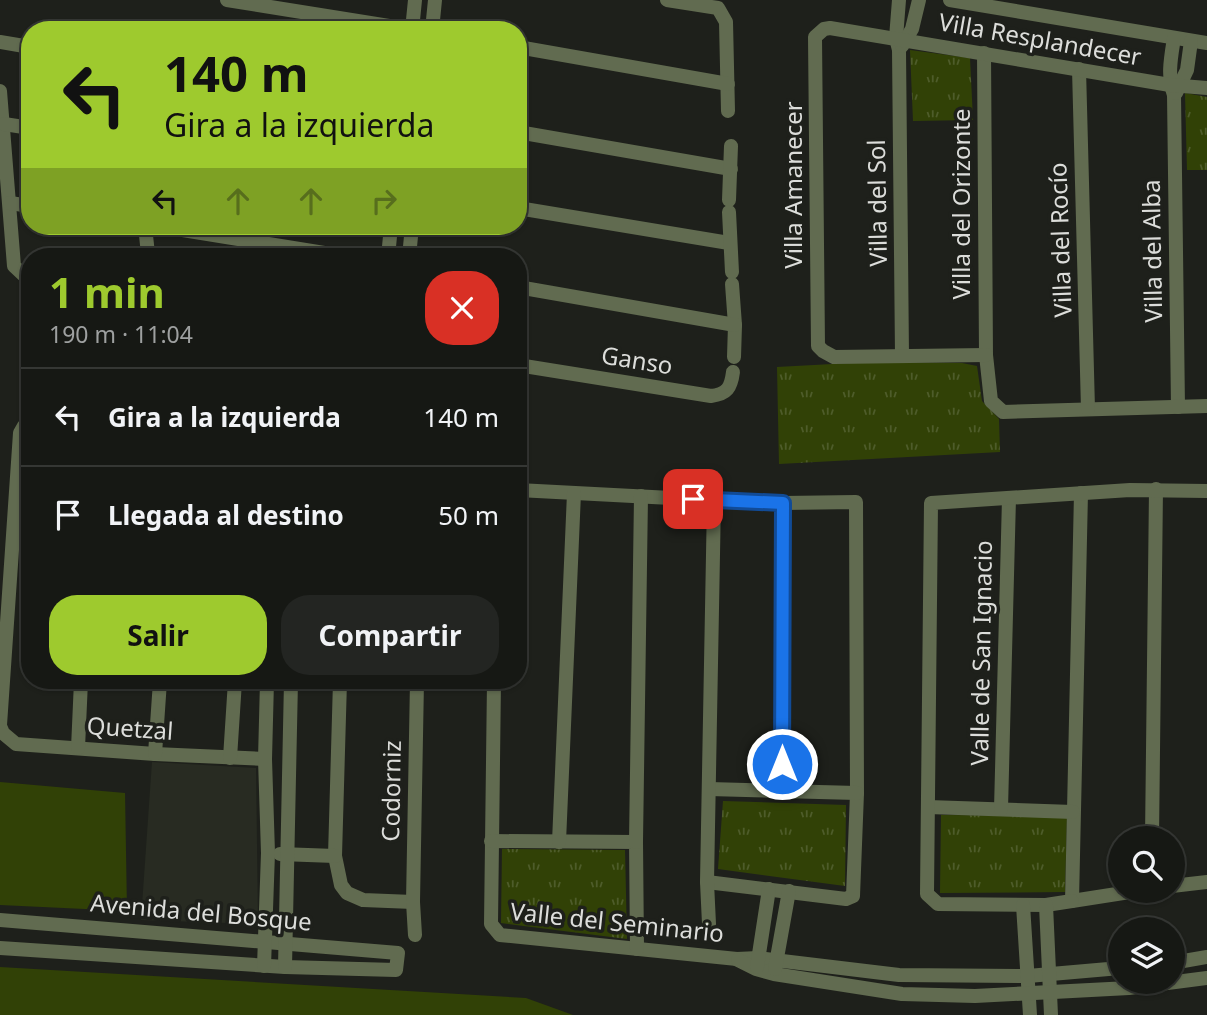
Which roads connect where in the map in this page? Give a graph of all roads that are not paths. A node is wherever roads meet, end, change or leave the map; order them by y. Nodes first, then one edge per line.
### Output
1 (227, 0) edge
2 (415, 0) edge
3 (435, 0) edge
4 (667, 0) edge
5 (899, 0) edge
6 (919, 0) edge
7 (950, 0) edge
8 (356, 21) edge
9 (413, 21) edge
10 (433, 21) edge
11 (824, 29) joint
12 (1174, 38) junction
13 (1191, 41) junction
14 (0, 42) edge
15 (901, 43) junction
16 (1207, 43) edge
17 (21, 46) edge
18 (527, 49) edge
19 (984, 53) junction
20 (1079, 69) junction
21 (728, 84) junction
22 (1175, 88) junction
23 (1207, 88) edge
24 (0, 91) edge
25 (728, 111) dead end
26 (4, 124) junction
27 (21, 127) edge
28 (527, 134) edge
29 (731, 146) dead end
30 (731, 169) junction
31 (10, 203) junction
32 (21, 205) edge
33 (527, 209) edge
34 (213, 235) edge
35 (729, 243) junction
36 (294, 248) edge
37 (21, 273) edge
38 (527, 289) edge
39 (735, 325) junction
40 (902, 355) junction
41 (986, 355) junction
42 (527, 366) edge
43 (1207, 406) edge
44 (1178, 408) junction
45 (1088, 409) junction
46 (21, 432) edge
47 (1156, 489) junction
48 (527, 490) edge
49 (1207, 491) edge
50 (574, 493) junction
51 (1081, 493) junction
52 (641, 496) junction
53 (671, 498) dead end
54 (1009, 498) junction
55 (693, 499) dead end
56 (714, 500) junction
57 (783, 503) junction
58 (82, 689) edge
59 (159, 689) edge
60 (234, 689) edge
61 (267, 689) edge
62 (291, 689) edge
63 (340, 689) edge
64 (416, 689) edge
65 (494, 689) edge
66 (0, 726) edge
67 (78, 748) junction
68 (155, 754) junction
69 (230, 758) junction
70 (265, 758) junction
71 (709, 789) junction
72 (782, 790) junction
73 (857, 793) junction
74 (928, 807) junction
75 (1001, 809) junction
76 (1073, 812) junction
77 (1152, 826) edge
78 (491, 841) junction
79 (559, 842) junction
80 (636, 842) junction
81 (268, 853) junction
82 (288, 855) junction
83 (335, 856) junction
84 (707, 882) junction
85 (1207, 882) edge
86 (1185, 885) edge
87 (769, 889) junction
88 (789, 891) junction
89 (1108, 895) edge
90 (1072, 901) junction
91 (413, 902) junction
92 (1023, 905) junction
93 (1046, 905) junction
94 (0, 920) edge
95 (709, 924) dead end
96 (415, 935) dead end
97 (265, 941) junction
98 (286, 944) junction
99 (0, 948) edge
100 (637, 949) junction
101 (1207, 957) edge
102 (1185, 961) edge
103 (757, 964) junction
104 (264, 965) junction
105 (285, 967) junction
106 (776, 967) junction
107 (1108, 969) edge
108 (1048, 974) junction
109 (1028, 976) junction
110 (1207, 978) edge
111 (1049, 993) junction
112 (1029, 995) junction
113 (1030, 1015) edge
114 (1051, 1015) edge

1 - 8 street
2 - 9 street
3 - 10 street
4 - 21 street
5 - 15 street, Villa del Sol
6 - 15 street, Villa del Sol
7 - 12 street
11 - 15 street, Villa Resplandecer
11 - 40 street, Villa Amanecer
12 - 13 street
12 - 22 street, Villa del Alba
13 - 16 street
13 - 22 street, Villa del Alba
14 - 17 street
15 - 19 street, Villa Resplandecer
15 - 40 street, Villa del Sol
18 - 21 street
19 - 20 street, Villa Resplandecer
19 - 41 street, Villa del Orizonte
20 - 22 street, Villa Resplandecer
20 - 45 street, Villa del Rocío
21 - 25 street
22 - 23 street, Villa Resplandecer
22 - 44 street, Villa del Alba
24 - 26 street
26 - 27 street
26 - 31 street
28 - 30 street
29 - 30 street
30 - 35 street
31 - 32 street
31 - 37 street
33 - 35 street
34 - 36 street
35 - 39 street
38 - 39 street
39 - 42 street, Ganso
40 - 41 street
41 - 45 street, Villa del Orizonte
43 - 44 street, Villa del Orizonte
44 - 45 street, Villa del Orizonte
46 - 66 street
47 - 49 street
47 - 51 street
47 - 77 street
48 - 50 street
50 - 52 street
50 - 79 street
51 - 54 street
51 - 76 street
52 - 53 street
52 - 80 street
54 - 74 street
54 - 75 street, Valle de San Ignacio
55 - 56 street
56 - 57 street
56 - 71 street
57 - 72 street
57 - 73 street
58 - 67 street
59 - 68 street
60 - 69 street
61 - 70 street
62 - 82 street
63 - 83 street
64 - 91 street, Codorniz
65 - 78 street
66 - 67 street, Quetzal
67 - 68 street, Quetzal
68 - 69 street, Quetzal
69 - 70 street, Quetzal
70 - 81 street
71 - 72 street
71 - 84 street
72 - 73 street
73 - 88 street
74 - 75 street
74 - 92 street
75 - 76 street
76 - 90 street
78 - 79 street
78 - 100 street, Valle del Seminario
79 - 80 street
80 - 100 street
81 - 82 street
81 - 97 street
82 - 83 street
82 - 98 street
83 - 91 street
84 - 87 street
84 - 95 street
85 - 86 street
87 - 88 street
87 - 103 street
88 - 106 street
89 - 90 street
90 - 93 street
91 - 96 street, Codorniz
92 - 93 street
92 - 109 street
93 - 108 street
94 - 97 street, Avenida del Bosque
97 - 98 street, Avenida del Bosque
97 - 104 street
98 - 105 street
98 - 105 street, Avenida del Bosque
99 - 104 street, Avenida del Bosque
100 - 103 street, Valle del Seminario
101 - 102 street
103 - 106 street, Valle del Seminario
104 - 105 street, Avenida del Bosque
106 - 109 street, Valle del Seminario
106 - 112 street, Valle del Seminario
107 - 108 street, Valle del Seminario
108 - 109 street, Valle del Seminario
108 - 111 street
109 - 112 street
110 - 111 street, Valle del Seminario
111 - 112 street, Valle del Seminario
111 - 114 street
112 - 113 street

